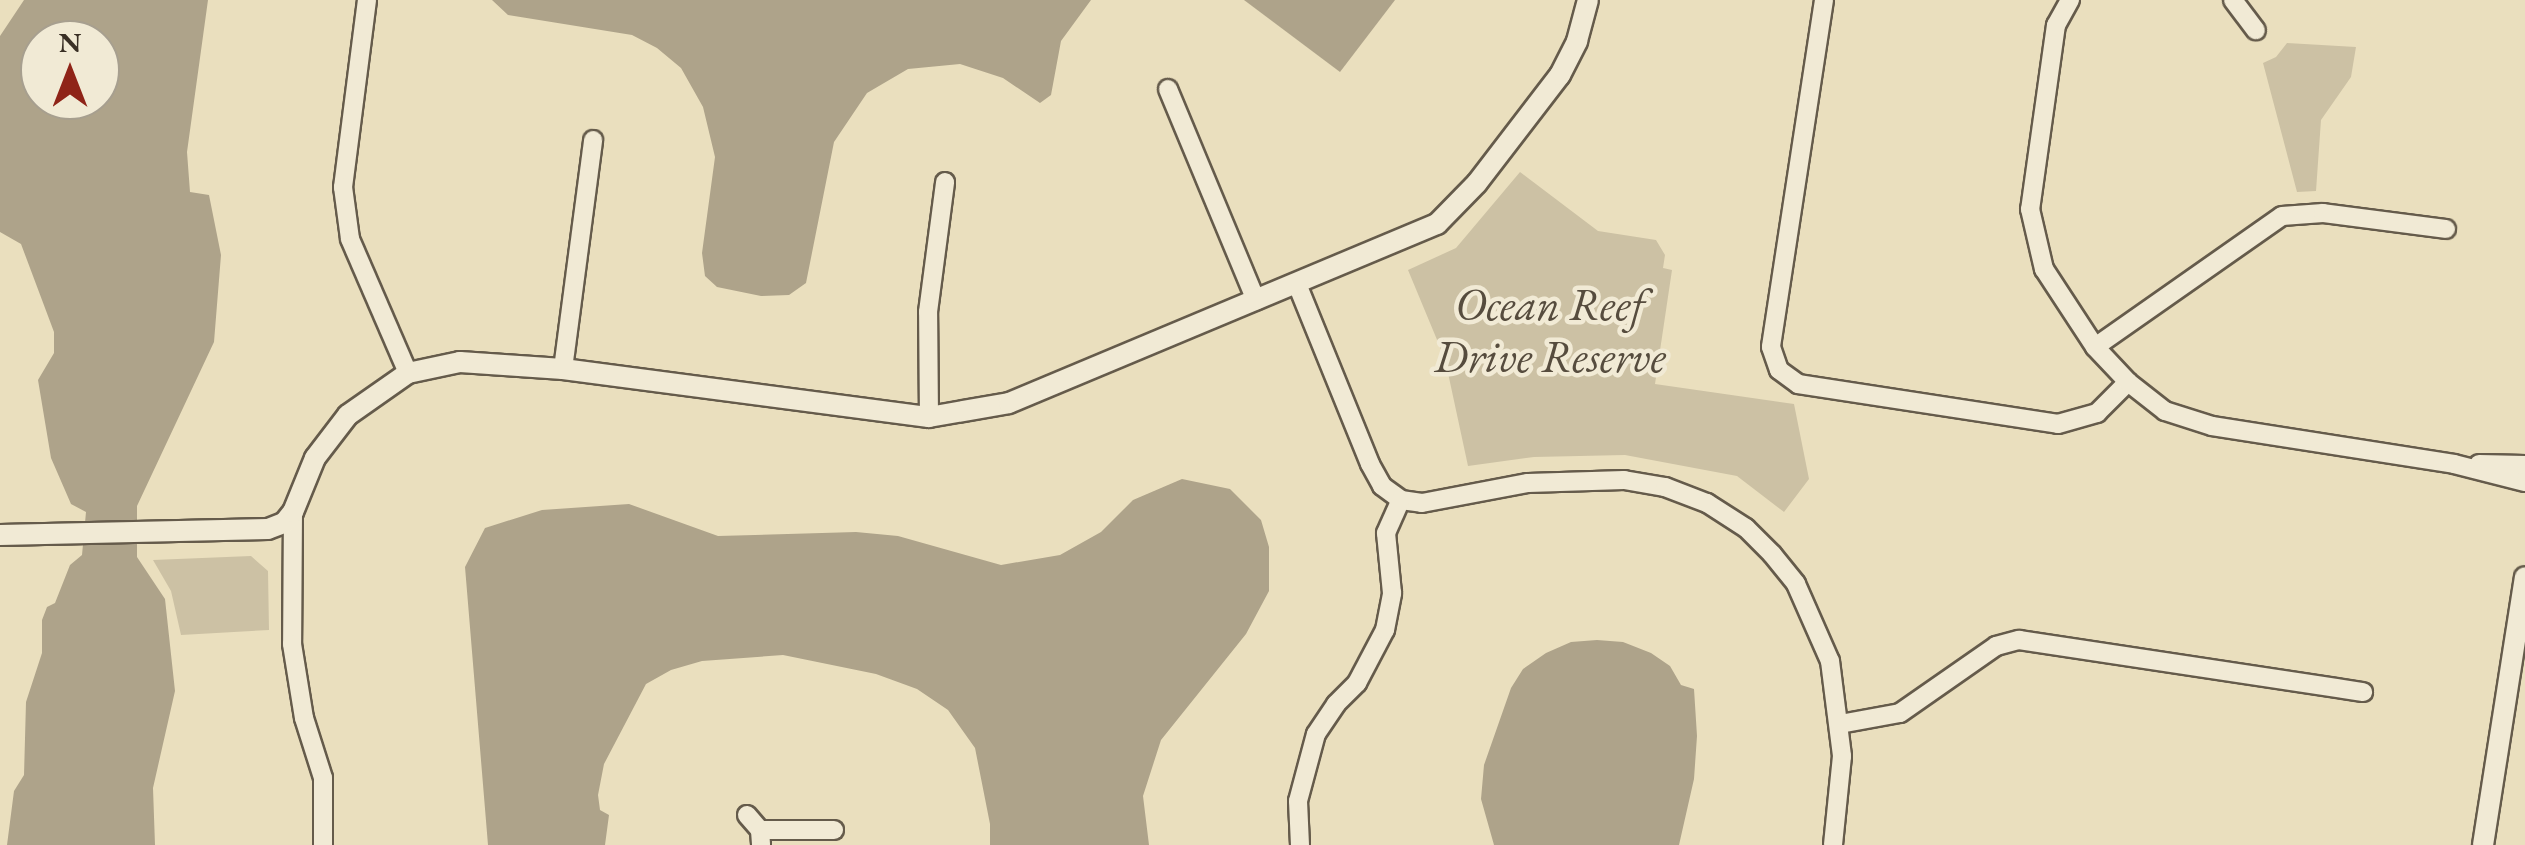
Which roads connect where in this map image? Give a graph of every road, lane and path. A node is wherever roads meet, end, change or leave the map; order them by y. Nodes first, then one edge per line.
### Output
1 (367, 0) edge
2 (1588, 0) edge
3 (1824, 0) edge
4 (2070, 0) edge
5 (2233, 0) edge
6 (2256, 30) dead end
7 (1168, 88) dead end
8 (593, 140) dead end
9 (945, 182) dead end
10 (2446, 229) dead end
11 (1296, 284) junction
12 (1256, 300) junction
13 (2096, 347) junction
14 (563, 369) junction
15 (408, 374) junction
16 (2128, 382) junction
17 (929, 417) junction
18 (2454, 464) junction
19 (2525, 465) edge
20 (2525, 482) edge
21 (1401, 500) junction
22 (293, 512) junction
23 (0, 535) edge
24 (2525, 577) edge
25 (2363, 692) dead end
26 (1840, 724) junction
27 (756, 830) edge
28 (834, 830) dead end
29 (323, 845) edge
30 (1300, 845) edge
31 (1832, 845) edge
32 (2483, 845) edge

1 - 15 street
2 - 11 street
3 - 16 street
4 - 13 street
5 - 6 street
7 - 12 street
8 - 14 street
9 - 17 street
10 - 13 street
11 - 12 street
11 - 21 street
12 - 17 street
13 - 16 street
14 - 15 street
14 - 17 street
15 - 22 street
16 - 18 street
18 - 19 street
18 - 20 street
21 - 26 street
21 - 30 street
22 - 23 street
22 - 29 street
24 - 32 street
25 - 26 street
26 - 31 street
27 - 28 street

